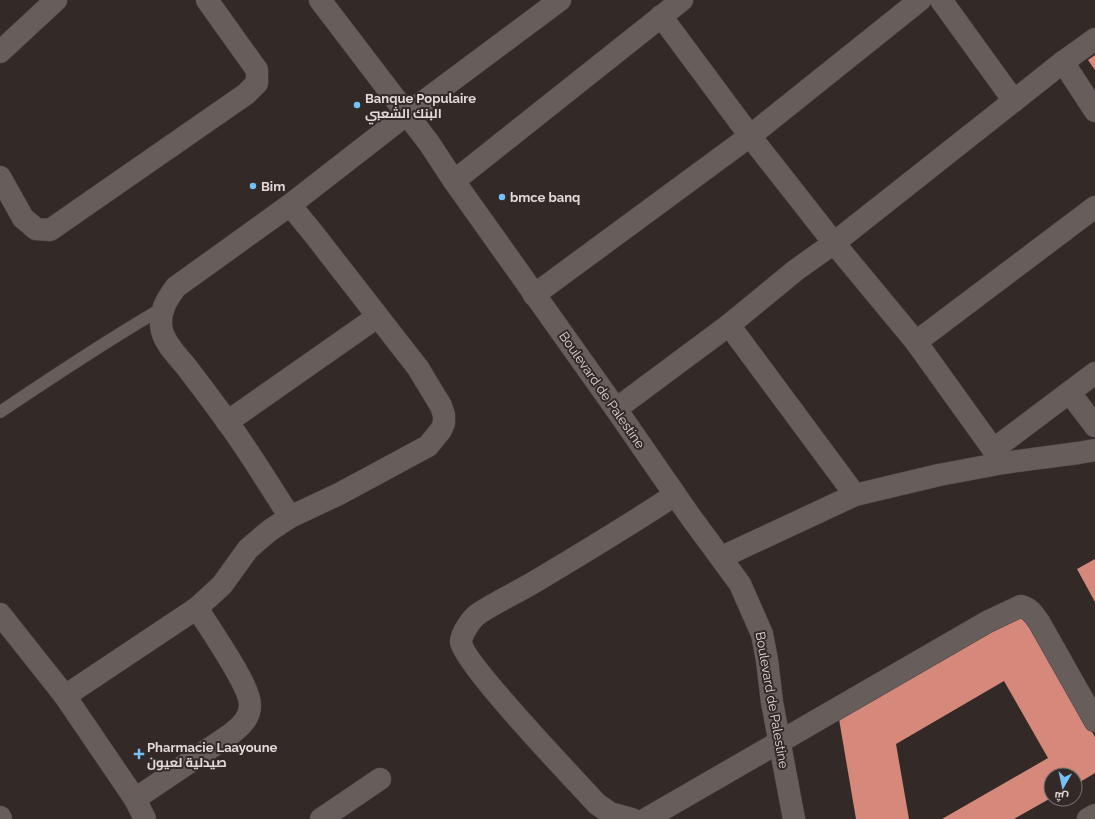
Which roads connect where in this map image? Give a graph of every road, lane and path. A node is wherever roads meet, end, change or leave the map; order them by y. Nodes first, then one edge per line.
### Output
1 (56, 0) edge
2 (207, 0) edge
3 (320, 0) edge
4 (682, 0) edge
5 (920, 0) edge
6 (941, 0) edge
7 (550, 3) edge
8 (661, 16) junction
9 (1095, 39) edge
10 (0, 52) edge
11 (1063, 62) junction
12 (1014, 101) junction
13 (1095, 111) edge
14 (407, 114) junction
15 (750, 136) junction
16 (0, 177) edge
17 (454, 181) junction
18 (290, 205) junction
19 (1095, 207) edge
20 (834, 242) junction
21 (534, 294) junction
22 (163, 308) junction
23 (377, 316) junction
24 (730, 325) junction
25 (916, 342) junction
26 (1095, 373) edge
27 (1070, 393) junction
28 (616, 409) junction
29 (0, 412) edge
30 (227, 422) junction
31 (1095, 426) edge
32 (1095, 450) edge
33 (999, 456) junction
34 (675, 495) junction
35 (855, 495) junction
36 (290, 517) junction
37 (722, 557) junction
38 (197, 608) junction
39 (0, 614) edge
40 (65, 696) junction
41 (1095, 721) edge
42 (779, 742) junction
43 (380, 779) dead end
44 (135, 799) junction
45 (1095, 815) edge
46 (145, 819) edge
47 (321, 819) edge
48 (632, 819) edge
49 (646, 819) edge
50 (794, 819) edge
51 (1088, 819) edge

1 - 10 street
2 - 16 street
3 - 14 street, Boulevard de Palestine
4 - 8 street
5 - 15 street
6 - 12 street
7 - 14 street
8 - 15 street
8 - 17 street
9 - 11 street
11 - 12 street
11 - 13 street
12 - 20 street
14 - 17 street, Boulevard de Palestine
14 - 18 street
15 - 20 street
15 - 21 street
17 - 21 street, Boulevard de Palestine
18 - 22 street
18 - 23 street
19 - 25 street
20 - 24 street
20 - 25 street
21 - 28 street, Boulevard de Palestine
22 - 29 lane
22 - 30 street
23 - 30 street
23 - 36 street
24 - 28 street
24 - 35 street
25 - 33 street
26 - 27 street
27 - 31 street
27 - 33 street
28 - 34 street, Boulevard de Palestine
30 - 36 street
32 - 33 street
33 - 35 street
34 - 37 street, Boulevard de Palestine
34 - 48 street
35 - 37 street
36 - 38 street
37 - 42 street, Boulevard de Palestine
38 - 40 street
38 - 44 street
39 - 40 street
40 - 44 street
41 - 42 street
42 - 49 street
42 - 50 street, Boulevard de Palestine
43 - 47 street
44 - 46 street
45 - 51 street

